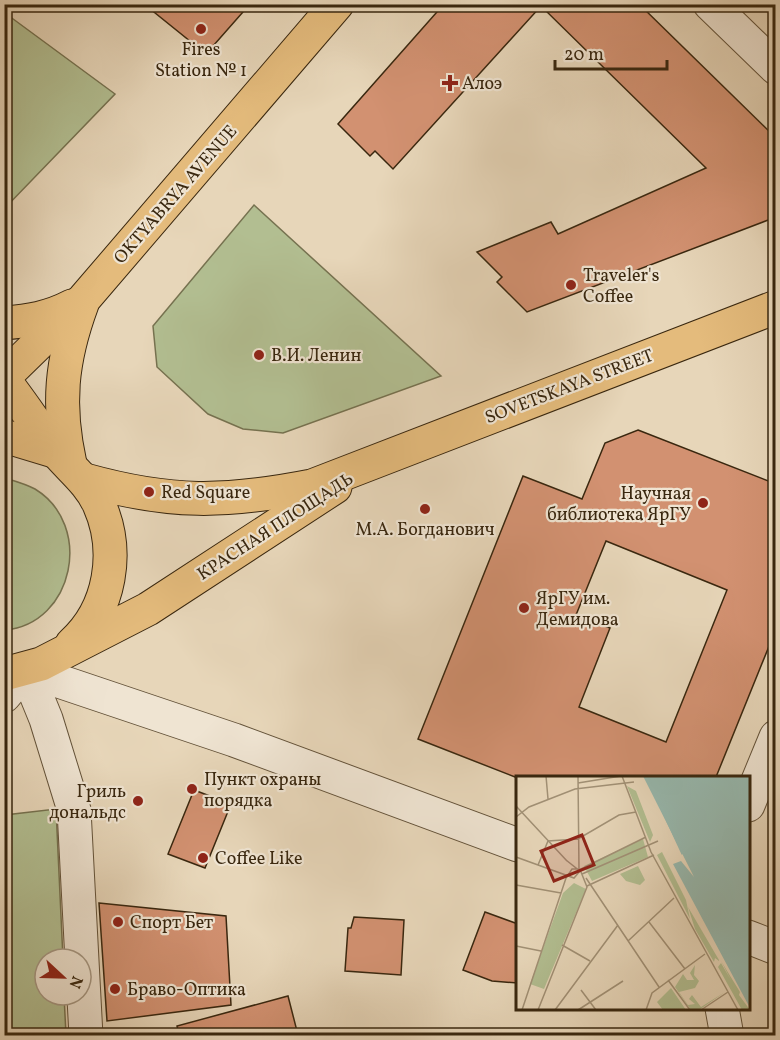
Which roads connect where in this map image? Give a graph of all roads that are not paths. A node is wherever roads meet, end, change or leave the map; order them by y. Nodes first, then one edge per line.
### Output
1 (337, 4) edge
2 (710, 4) edge
3 (776, 69) edge
4 (84, 299) junction
5 (776, 307) edge
6 (4, 323) edge
7 (4, 379) edge
8 (4, 436) edge
9 (71, 466) junction
10 (364, 468) junction
11 (62, 653) junction
12 (15, 672) edge
13 (4, 696) edge
14 (776, 737) edge
15 (750, 800) edge
16 (516, 844) edge
17 (750, 938) edge
18 (776, 948) edge
19 (723, 1010) edge
20 (86, 1035) edge
21 (727, 1035) edge

1 - 4 main road, OKTYABRYA AVENUE
2 - 3 street
4 - 6 main road
4 - 7 main road, OKTYABRYA AVENUE
4 - 9 main road
5 - 10 main road, SOVETSKAYA STREET
7 - 9 main road, КРАСНАЯ ПЛОЩАДЬ
8 - 9 main road, КРАСНАЯ ПЛОЩАДЬ
9 - 10 main road, КРАСНАЯ ПЛОЩАДЬ
9 - 11 main road, КРАСНАЯ ПЛОЩАДЬ
10 - 11 main road, КРАСНАЯ ПЛОЩАДЬ
11 - 12 main road, КРАСНАЯ ПЛОЩАДЬ
12 - 13 street, КРАСНАЯ ПЛОЩАДЬ
12 - 16 street
12 - 20 street
14 - 15 street
17 - 18 street
19 - 21 street

